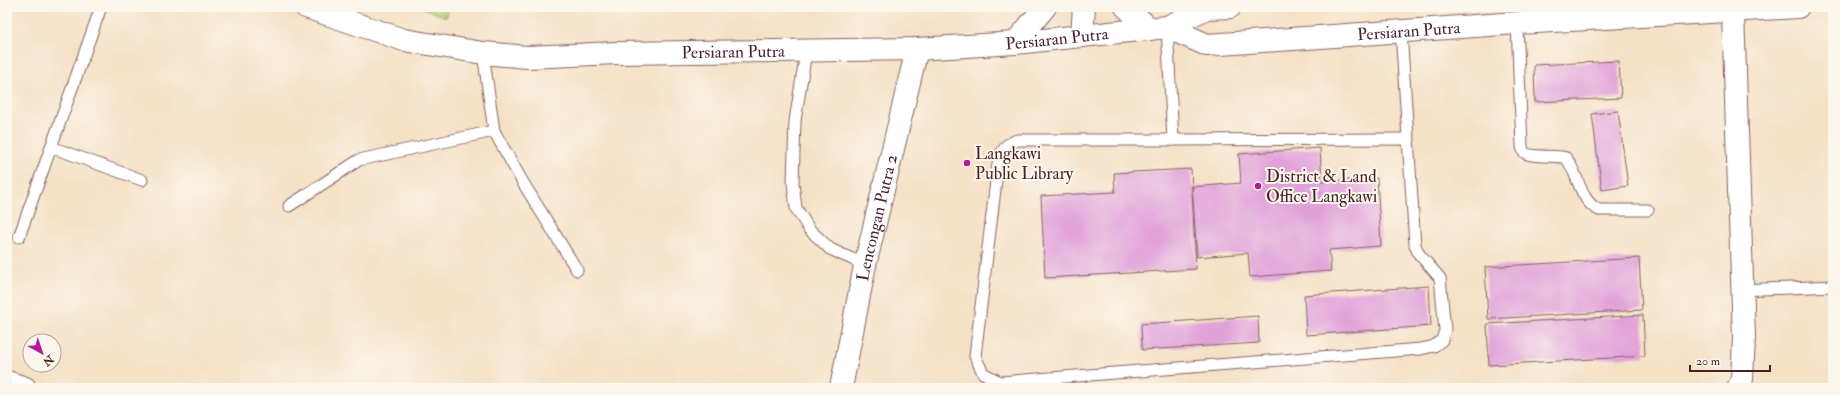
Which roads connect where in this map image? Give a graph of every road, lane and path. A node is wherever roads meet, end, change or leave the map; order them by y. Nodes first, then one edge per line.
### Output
1 (101, 7) edge
2 (306, 7) edge
3 (1045, 7) edge
4 (1084, 7) edge
5 (1126, 7) edge
6 (1230, 7) edge
7 (1798, 7) edge
8 (1733, 12) junction
9 (1516, 23) junction
10 (1158, 28) junction
11 (1401, 31) junction
12 (1082, 36) junction
13 (1016, 43) junction
14 (917, 49) junction
15 (806, 52) junction
16 (483, 54) junction
17 (494, 131) junction
18 (1408, 139) junction
19 (1173, 140) junction
20 (51, 147) junction
21 (142, 180) dead end
22 (289, 206) dead end
23 (1648, 210) dead end
24 (19, 237) dead end
25 (865, 265) junction
26 (577, 270) dead end
27 (1833, 286) edge
28 (1742, 290) junction
29 (7, 382) edge
30 (26, 388) edge
31 (840, 388) edge
32 (1738, 388) edge

1 - 20 lane
2 - 16 main road, Persiaran Putra
3 - 13 main road
4 - 12 main road
5 - 10 main road
6 - 10 main road, Persiaran Putra
7 - 8 main road, Persiaran Putra
8 - 9 main road, Persiaran Putra
8 - 28 main road
9 - 11 main road, Persiaran Putra
9 - 23 lane
10 - 11 main road, Persiaran Putra
10 - 12 main road, Persiaran Putra
10 - 19 lane
11 - 18 lane
12 - 13 main road, Persiaran Putra
13 - 14 main road, Persiaran Putra
14 - 15 main road, Persiaran Putra
14 - 25 main road, Lencongan Putra 2
15 - 16 main road, Persiaran Putra
15 - 25 lane
16 - 17 lane
17 - 22 lane
17 - 26 lane
18 - 19 lane
18 - 19 lane
20 - 21 lane
20 - 24 lane
25 - 31 main road, Lencongan Putra 2
27 - 28 lane
28 - 32 main road
29 - 30 main road

